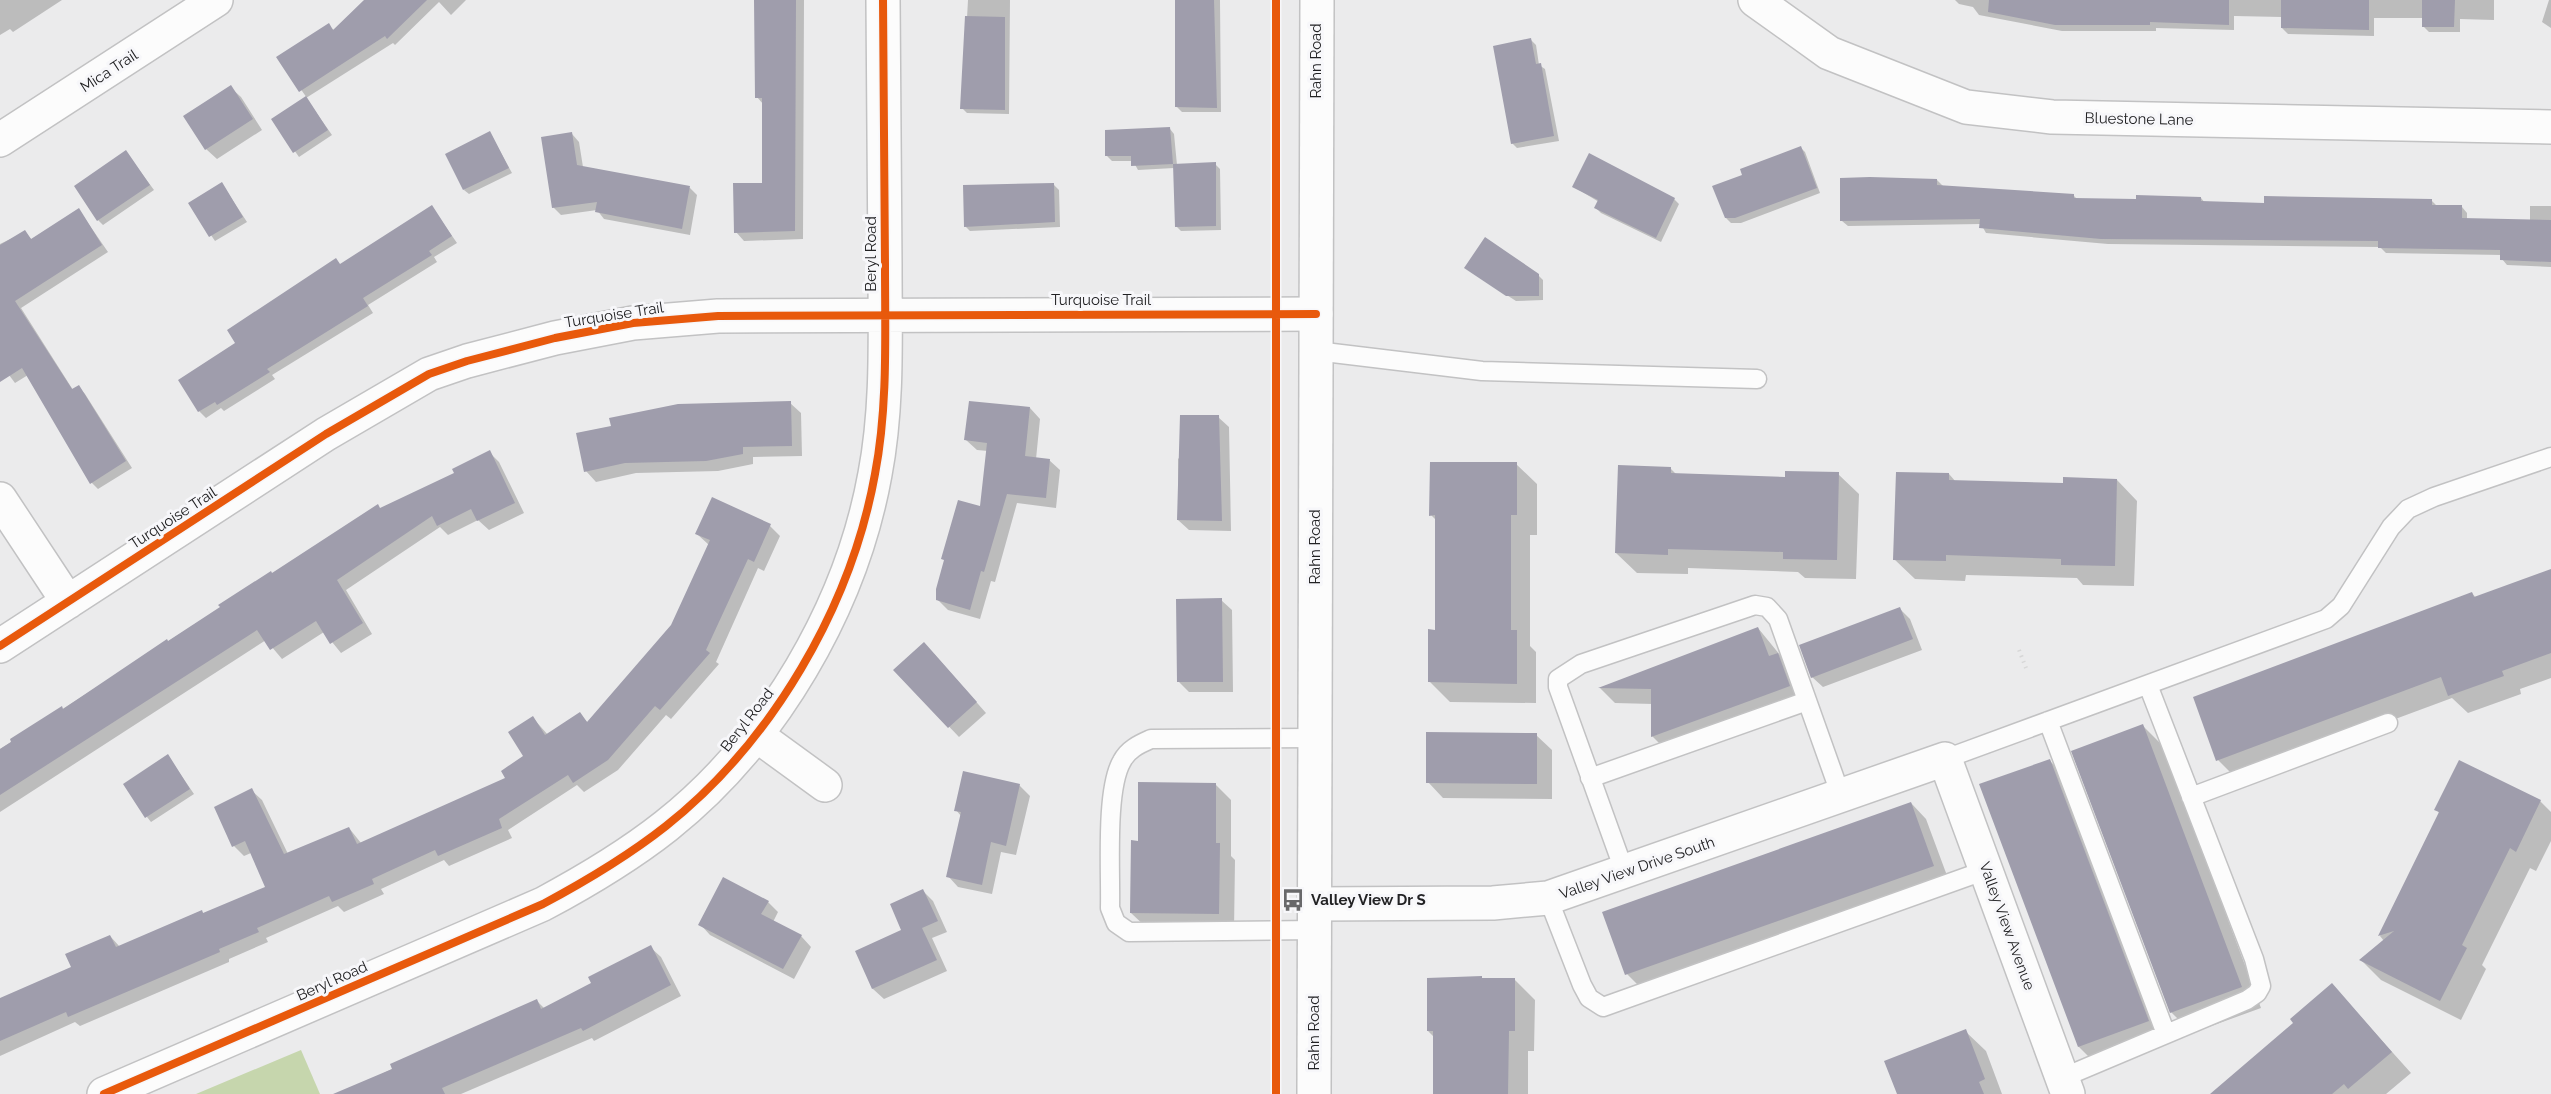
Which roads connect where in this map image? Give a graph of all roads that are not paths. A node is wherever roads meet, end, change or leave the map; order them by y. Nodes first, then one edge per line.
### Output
1 (216, 0) edge
2 (883, 0) edge
3 (1317, 0) edge
4 (1755, 0) edge
5 (2551, 127) edge
6 (0, 140) edge
7 (885, 314) junction
8 (1316, 314) junction
9 (1316, 351) junction
10 (1757, 379) dead end
11 (2551, 457) edge
12 (0, 499) edge
13 (68, 602) junction
14 (0, 646) edge
15 (2148, 685) junction
16 (1807, 701) junction
17 (2048, 721) junction
18 (2388, 723) dead end
19 (755, 734) junction
20 (1314, 738) junction
21 (1945, 759) junction
22 (1590, 778) junction
23 (825, 785) dead end
24 (1841, 796) junction
25 (2191, 797) junction
26 (1986, 870) junction
27 (1625, 873) junction
28 (1548, 898) junction
29 (1315, 917) junction
30 (2166, 1034) junction
31 (2065, 1086) edge
32 (104, 1094) edge
33 (1314, 1094) edge

1 - 6 street, Mica Trail
2 - 7 street, Beryl Road
3 - 8 street, Rahn Road
4 - 5 street, Bluestone Lane
7 - 8 street, Turquoise Trail
7 - 13 street, Turquoise Trail
7 - 19 street, Beryl Road
8 - 9 street, Rahn Road
9 - 10 lane
9 - 20 street, Rahn Road
11 - 15 lane
12 - 13 street
13 - 14 street, Turquoise Trail
15 - 17 lane
15 - 25 lane
16 - 22 lane
16 - 22 lane
16 - 24 lane
17 - 21 lane
17 - 30 lane
18 - 25 lane
19 - 23 street, Beryl Road
19 - 32 street, Beryl Road
20 - 29 street, Rahn Road
20 - 29 lane
21 - 24 street, Valley View Drive South
21 - 26 street, Valley View Avenue
22 - 27 lane
24 - 27 street, Valley View Drive South
25 - 30 lane
26 - 28 lane
26 - 31 street, Valley View Avenue
27 - 28 street, Valley View Drive South
28 - 29 street, Valley View Drive South
29 - 33 street, Rahn Road
30 - 31 lane

